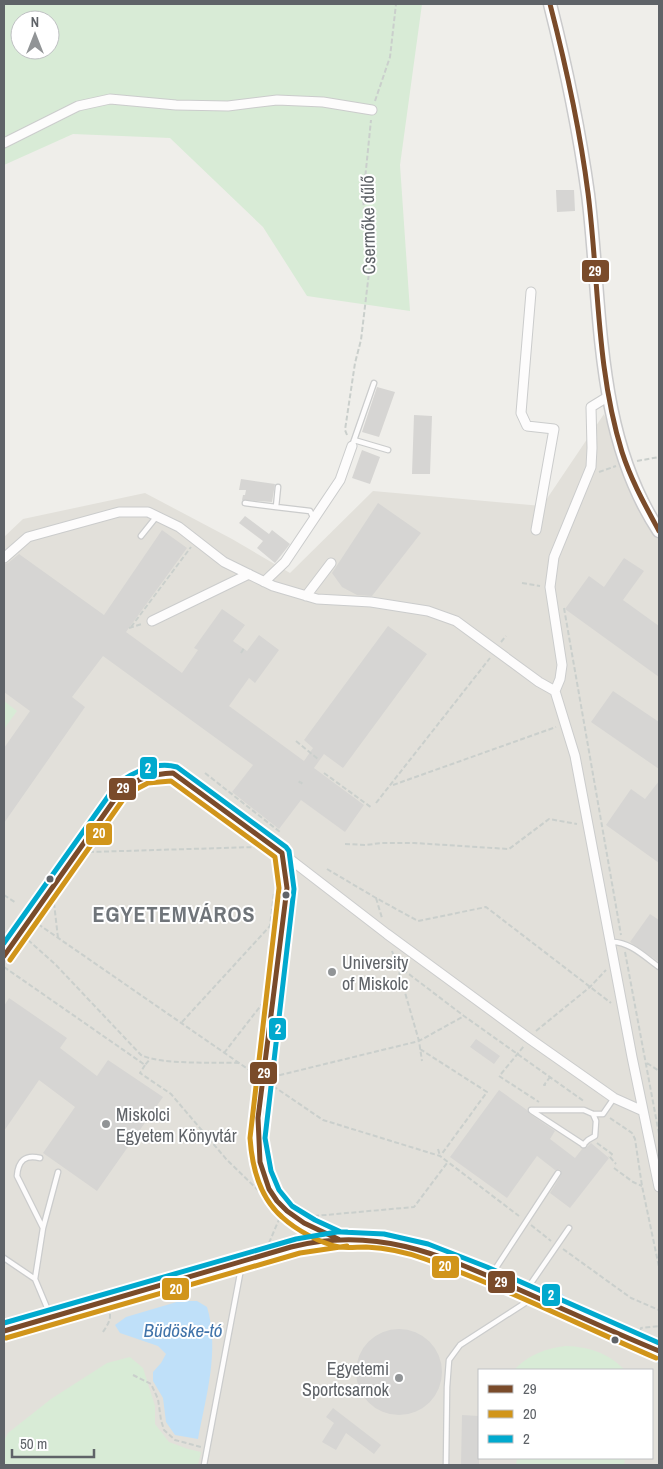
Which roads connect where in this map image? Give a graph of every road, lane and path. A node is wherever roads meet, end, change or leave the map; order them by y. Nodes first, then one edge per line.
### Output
1 (396, 4) edge
2 (550, 4) edge
3 (372, 110) junction
4 (4, 143) edge
5 (531, 292) dead end
6 (374, 383) dead end
7 (609, 396) junction
8 (353, 443) junction
9 (388, 450) dead end
10 (659, 457) edge
11 (625, 463) junction
12 (587, 476) junction
13 (278, 487) dead end
14 (245, 503) dead end
15 (276, 507) junction
16 (157, 516) junction
17 (314, 520) junction
18 (536, 530) dead end
19 (659, 531) edge
20 (141, 536) dead end
21 (189, 548) dead end
22 (4, 558) edge
23 (331, 563) dead end
24 (249, 574) junction
25 (264, 582) junction
26 (522, 583) dead end
27 (550, 587) junction
28 (306, 596) junction
29 (564, 609) dead end
30 (152, 621) joint
31 (506, 636) dead end
32 (244, 648) dead end
33 (496, 650) junction
34 (241, 653) dead end
35 (555, 691) junction
36 (565, 724) junction
37 (296, 741) dead end
38 (318, 759) dead end
39 (206, 773) dead end
40 (324, 773) dead end
41 (391, 786) junction
42 (376, 803) dead end
43 (372, 808) dead end
44 (587, 825) junction
45 (280, 832) dead end
46 (345, 844) dead end
47 (274, 846) junction
48 (78, 852) junction
49 (282, 853) junction
50 (327, 869) dead end
51 (52, 887) junction
52 (287, 888) junction
53 (4, 895) edge
54 (16, 903) dead end
55 (30, 919) junction
56 (20, 933) junction
57 (387, 934) junction
58 (58, 938) junction
59 (609, 942) junction
60 (623, 943) junction
61 (4, 956) edge
62 (613, 963) junction
63 (397, 965) junction
64 (4, 967) edge
65 (659, 967) edge
66 (590, 987) junction
67 (274, 988) junction
68 (623, 1012) junction
69 (464, 1016) junction
70 (182, 1022) junction
71 (530, 1038) junction
72 (419, 1041) junction
73 (420, 1049) junction
74 (224, 1053) junction
75 (517, 1054) junction
76 (638, 1057) dead end
77 (150, 1059) junction
78 (422, 1061) dead end
79 (646, 1062) junction
80 (240, 1063) junction
81 (145, 1065) junction
82 (659, 1071) edge
83 (550, 1077) junction
84 (263, 1080) junction
85 (545, 1084) dead end
86 (614, 1098) junction
87 (540, 1102) dead end
88 (587, 1103) dead end
89 (643, 1111) junction
90 (593, 1114) junction
91 (603, 1114) junction
92 (659, 1134) edge
93 (590, 1138) junction
94 (438, 1149) dead end
95 (440, 1156) junction
96 (40, 1158) dead end
97 (448, 1162) junction
98 (616, 1164) dead end
99 (614, 1168) dead end
100 (58, 1172) dead end
101 (558, 1173) dead end
102 (642, 1186) junction
103 (659, 1187) edge
104 (275, 1198) junction
105 (284, 1209) junction
106 (309, 1216) dead end
107 (298, 1220) junction
108 (526, 1221) junction
109 (43, 1228) junction
110 (569, 1228) dead end
111 (338, 1239) junction
112 (557, 1245) junction
113 (298, 1246) junction
114 (264, 1255) junction
115 (4, 1258) edge
116 (236, 1262) junction
117 (659, 1266) edge
118 (490, 1277) junction
119 (35, 1279) junction
120 (528, 1294) junction
121 (108, 1309) dead end
122 (659, 1310) edge
123 (51, 1317) junction
124 (659, 1326) edge
125 (640, 1329) dead end
126 (4, 1331) edge
127 (103, 1332) dead end
128 (659, 1351) edge
129 (134, 1375) dead end
130 (208, 1448) junction
131 (204, 1465) edge
132 (446, 1465) edge

1 - 3 path, Csermőke dűlő
2 - 7 main road
3 - 4 street
3 - 8 path, Csermőke dűlő
5 - 18 street
6 - 8 lane
7 - 11 main road
7 - 12 street
8 - 9 lane
8 - 17 street
10 - 11 path
11 - 12 path
11 - 19 main road
12 - 27 street
13 - 15 lane
14 - 15 lane
15 - 17 lane
16 - 20 lane
16 - 22 street
16 - 24 street
17 - 25 street
21 - 30 path
23 - 28 street
24 - 25 street
24 - 30 street
25 - 28 street
26 - 27 path
27 - 35 street
28 - 33 street
29 - 60 path
31 - 33 path
32 - 34 path
33 - 35 street
33 - 41 path
35 - 36 street
36 - 41 path
36 - 44 street
37 - 38 path
39 - 45 path
40 - 43 path
41 - 42 path
44 - 46 path
44 - 59 street
47 - 48 path
47 - 48 street
47 - 49 street
48 - 51 street
49 - 52 street
49 - 57 street
50 - 66 path
51 - 55 street
51 - 58 path
52 - 67 street
52 - 70 path
53 - 54 path
55 - 56 street
55 - 58 path
56 - 61 street
56 - 77 path
57 - 63 path
57 - 71 street
58 - 70 path
59 - 60 lane
59 - 62 street
60 - 65 lane
60 - 79 path
62 - 66 path
62 - 68 street
63 - 69 path
63 - 72 path
64 - 81 path
66 - 68 path
66 - 71 path
67 - 74 path
67 - 84 street
68 - 89 street
69 - 72 path
69 - 75 path
70 - 74 path
71 - 86 street
72 - 73 path
72 - 84 path
73 - 78 path
73 - 95 path
74 - 80 path
75 - 83 path
75 - 87 path
76 - 79 path
77 - 80 path
77 - 81 path
79 - 82 path
79 - 92 path
80 - 84 path
81 - 104 path
83 - 85 path
83 - 88 path
84 - 95 path
84 - 104 street
86 - 89 street
86 - 91 lane
89 - 103 street
90 - 91 lane
90 - 93 lane
90 - 93 lane
91 - 102 path
93 - 98 path
94 - 95 path
95 - 97 path
96 - 109 lane
97 - 106 path
97 - 108 path
99 - 102 path
100 - 109 lane
101 - 108 lane
102 - 117 path
104 - 105 street
105 - 107 street
105 - 114 path
107 - 111 street
107 - 113 street
108 - 112 path
108 - 118 lane
109 - 119 lane
110 - 112 lane
111 - 113 street
111 - 118 street
112 - 120 lane
112 - 122 path
113 - 114 street
114 - 116 street
115 - 119 lane
116 - 123 street
116 - 130 lane
118 - 120 street
119 - 123 lane
120 - 128 street
120 - 132 lane
121 - 127 path
123 - 126 street
124 - 125 path
129 - 130 path
130 - 131 lane

